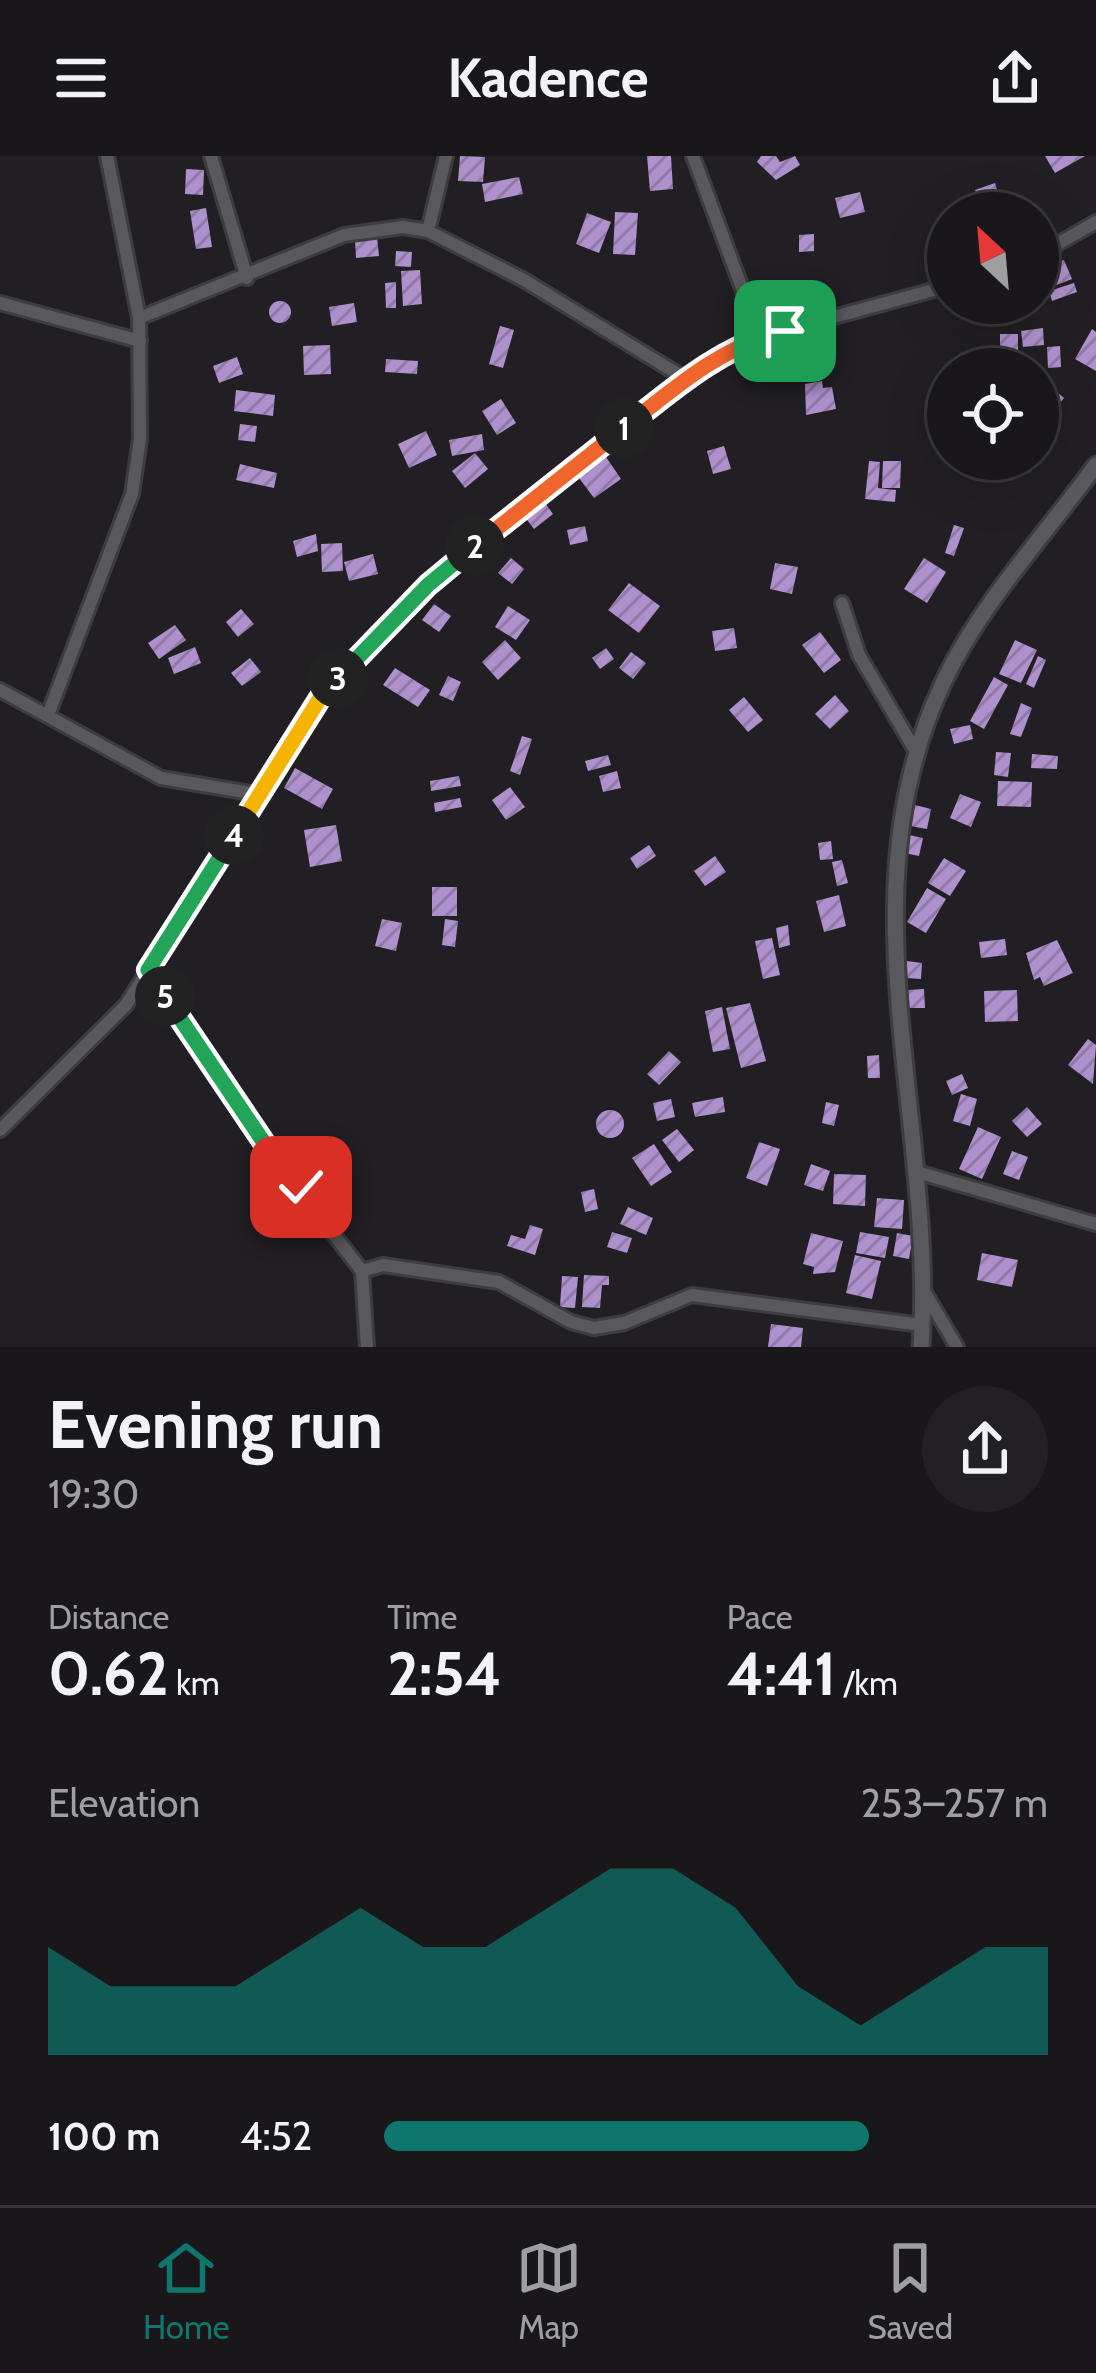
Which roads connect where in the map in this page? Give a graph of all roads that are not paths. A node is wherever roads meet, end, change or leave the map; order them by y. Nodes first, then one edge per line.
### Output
1 (107, 156) edge
2 (211, 156) edge
3 (446, 156) edge
4 (693, 156) edge
5 (1096, 222) edge
6 (428, 231) junction
7 (1059, 243) edge
8 (247, 278) junction
9 (927, 292) edge
10 (0, 303) edge
11 (139, 318) junction
12 (760, 337) junction
13 (140, 341) junction
14 (686, 379) junction
15 (1096, 465) edge
16 (842, 602) dead end
17 (0, 690) edge
18 (48, 715) junction
19 (915, 750) junction
20 (257, 794) junction
21 (148, 970) junction
22 (0, 1130) edge
23 (917, 1172) junction
24 (1096, 1224) edge
25 (362, 1271) junction
26 (924, 1291) junction
27 (922, 1325) junction
28 (367, 1347) edge
29 (921, 1347) edge
30 (957, 1347) edge

1 - 11 street
2 - 8 street
3 - 6 street
4 - 12 street
5 - 7 street
6 - 8 street
6 - 14 street
8 - 11 street
9 - 12 street
10 - 13 street
11 - 13 street
12 - 14 street
13 - 18 street
14 - 20 street
15 - 19 street
16 - 19 street
17 - 18 street
18 - 20 street
19 - 23 street
20 - 21 street
21 - 22 street
21 - 25 street
23 - 24 street
23 - 26 street
25 - 27 street
25 - 28 street
26 - 27 street
26 - 30 street
27 - 29 street

